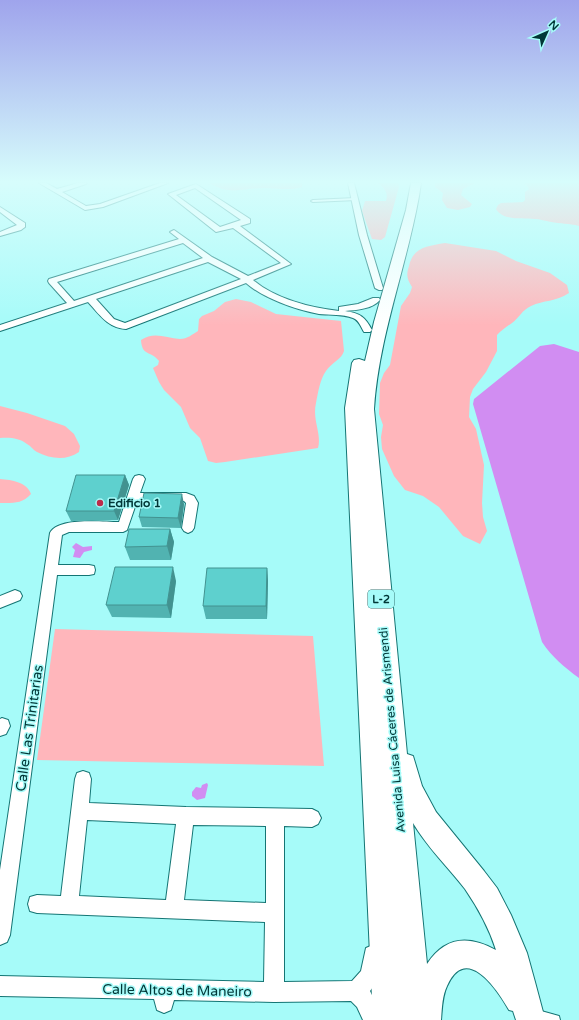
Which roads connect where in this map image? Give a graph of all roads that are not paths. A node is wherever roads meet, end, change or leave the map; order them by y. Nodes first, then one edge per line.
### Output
1 (10, 231) edge
2 (242, 231) edge
3 (363, 231) edge
4 (395, 231) edge
5 (406, 231) edge
6 (174, 232) dead end
7 (0, 234) edge
8 (185, 240) junction
9 (209, 259) junction
10 (247, 279) junction
11 (377, 294) junction
12 (90, 298) junction
13 (72, 304) junction
14 (307, 307) junction
15 (0, 328) edge
16 (367, 330) junction
17 (139, 479) dead end
18 (133, 497) junction
19 (188, 528) dead end
20 (51, 570) junction
21 (89, 570) dead end
22 (15, 596) dead end
23 (0, 602) edge
24 (388, 678) junction
25 (84, 779) dead end
26 (80, 811) junction
27 (186, 816) junction
28 (274, 817) junction
29 (312, 818) dead end
30 (378, 862) junction
31 (37, 904) dead end
32 (69, 905) junction
33 (174, 909) junction
34 (275, 913) junction
35 (0, 936) edge
36 (0, 986) edge
37 (355, 991) junction
38 (274, 992) junction
39 (538, 1017) edge
40 (374, 1020) edge
41 (388, 1020) edge
42 (416, 1020) edge
43 (426, 1020) edge

1 - 7 street
2 - 10 street
3 - 11 street
4 - 11 main road, Avenida Luisa Cáceres de Arismendi / L-2
5 - 24 main road, Avenida Luisa Cáceres de Arismendi / L-2
6 - 8 street
8 - 9 street
8 - 13 street
9 - 10 street
9 - 12 street
10 - 12 street
10 - 14 street
11 - 14 street
11 - 16 main road, Avenida Luisa Cáceres de Arismendi / L-2
12 - 13 street
13 - 15 street
14 - 16 street
16 - 30 main road, Avenida Luisa Cáceres de Arismendi / L-2
17 - 18 street
18 - 19 street
18 - 20 street, Calle Las Trinitarias
20 - 21 street
20 - 35 street, Calle Las Trinitarias
22 - 23 street
24 - 39 main road
24 - 42 main road, Avenida Luisa Cáceres de Arismendi / L-2
25 - 26 street
26 - 27 street
26 - 32 street
27 - 28 street
27 - 33 street
28 - 29 street
28 - 34 street
30 - 37 street
30 - 41 main road, Avenida Luisa Cáceres de Arismendi / L-2
31 - 32 street
32 - 33 street
33 - 34 street
34 - 38 street
36 - 38 street, Calle Altos de Maneiro
37 - 38 street, Calle Altos de Maneiro
37 - 40 street
39 - 43 main road

